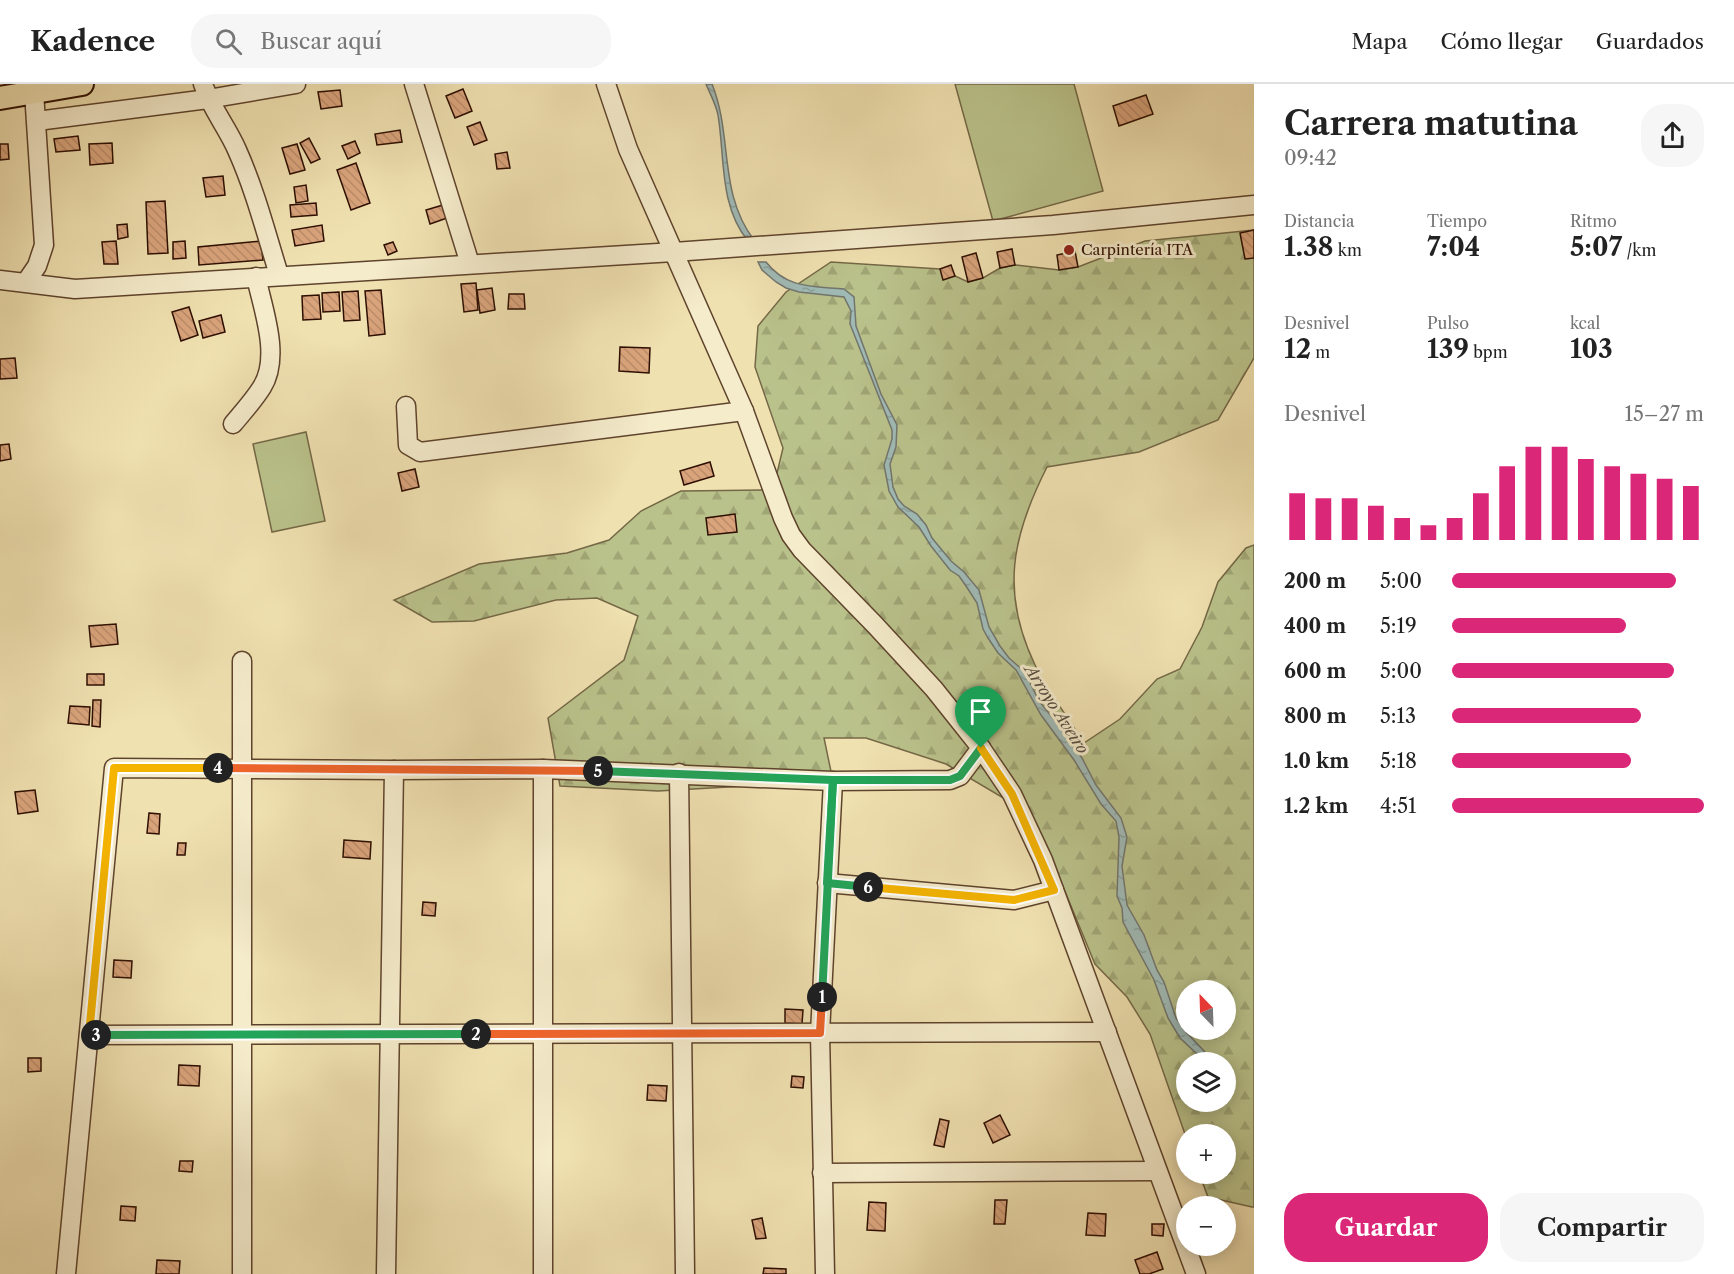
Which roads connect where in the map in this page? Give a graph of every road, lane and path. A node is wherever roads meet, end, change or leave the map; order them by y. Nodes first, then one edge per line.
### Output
1 (82, 84) edge
2 (296, 84) edge
3 (414, 84) edge
4 (606, 84) edge
5 (205, 91) edge
6 (34, 92) junction
7 (0, 99) edge
8 (37, 121) junction
9 (1254, 205) edge
10 (674, 252) junction
11 (470, 264) junction
12 (279, 275) junction
13 (256, 277) junction
14 (0, 280) edge
15 (26, 282) junction
16 (406, 406) dead end
17 (744, 411) junction
18 (234, 424) dead end
19 (242, 661) dead end
20 (981, 748) junction
21 (242, 768) junction
22 (543, 769) junction
23 (394, 770) junction
24 (680, 773) junction
25 (833, 780) junction
26 (827, 883) junction
27 (1054, 890) junction
28 (1107, 1032) junction
29 (543, 1033) junction
30 (683, 1033) junction
31 (820, 1033) junction
32 (242, 1034) junction
33 (390, 1034) junction
34 (89, 1035) junction
35 (1157, 1171) junction
36 (822, 1173) junction
37 (66, 1274) edge
38 (242, 1274) edge
39 (386, 1274) edge
40 (543, 1274) edge
41 (685, 1274) edge
42 (825, 1274) edge
43 (1196, 1274) edge

1 - 6 main road
2 - 5 street
3 - 11 street
4 - 10 street
5 - 8 street
5 - 12 street
6 - 7 main road
6 - 8 street
8 - 15 street
9 - 10 street
10 - 11 street
10 - 17 street
11 - 12 street
12 - 13 street
13 - 15 street
13 - 18 street
14 - 15 street
16 - 17 street
17 - 20 street
19 - 21 street
20 - 25 street
20 - 27 street
21 - 23 street
21 - 32 street
21 - 34 street
22 - 23 street
22 - 24 street
22 - 29 street
23 - 33 street
24 - 25 street
24 - 30 street
25 - 26 street
26 - 27 street
26 - 31 street
27 - 28 street
28 - 31 street
28 - 35 street
29 - 30 street
29 - 33 street
29 - 40 street
30 - 31 street
30 - 41 street
31 - 36 street
32 - 33 street
32 - 34 street
32 - 38 street
33 - 39 street
34 - 37 street
35 - 36 street
35 - 43 street
36 - 42 street

